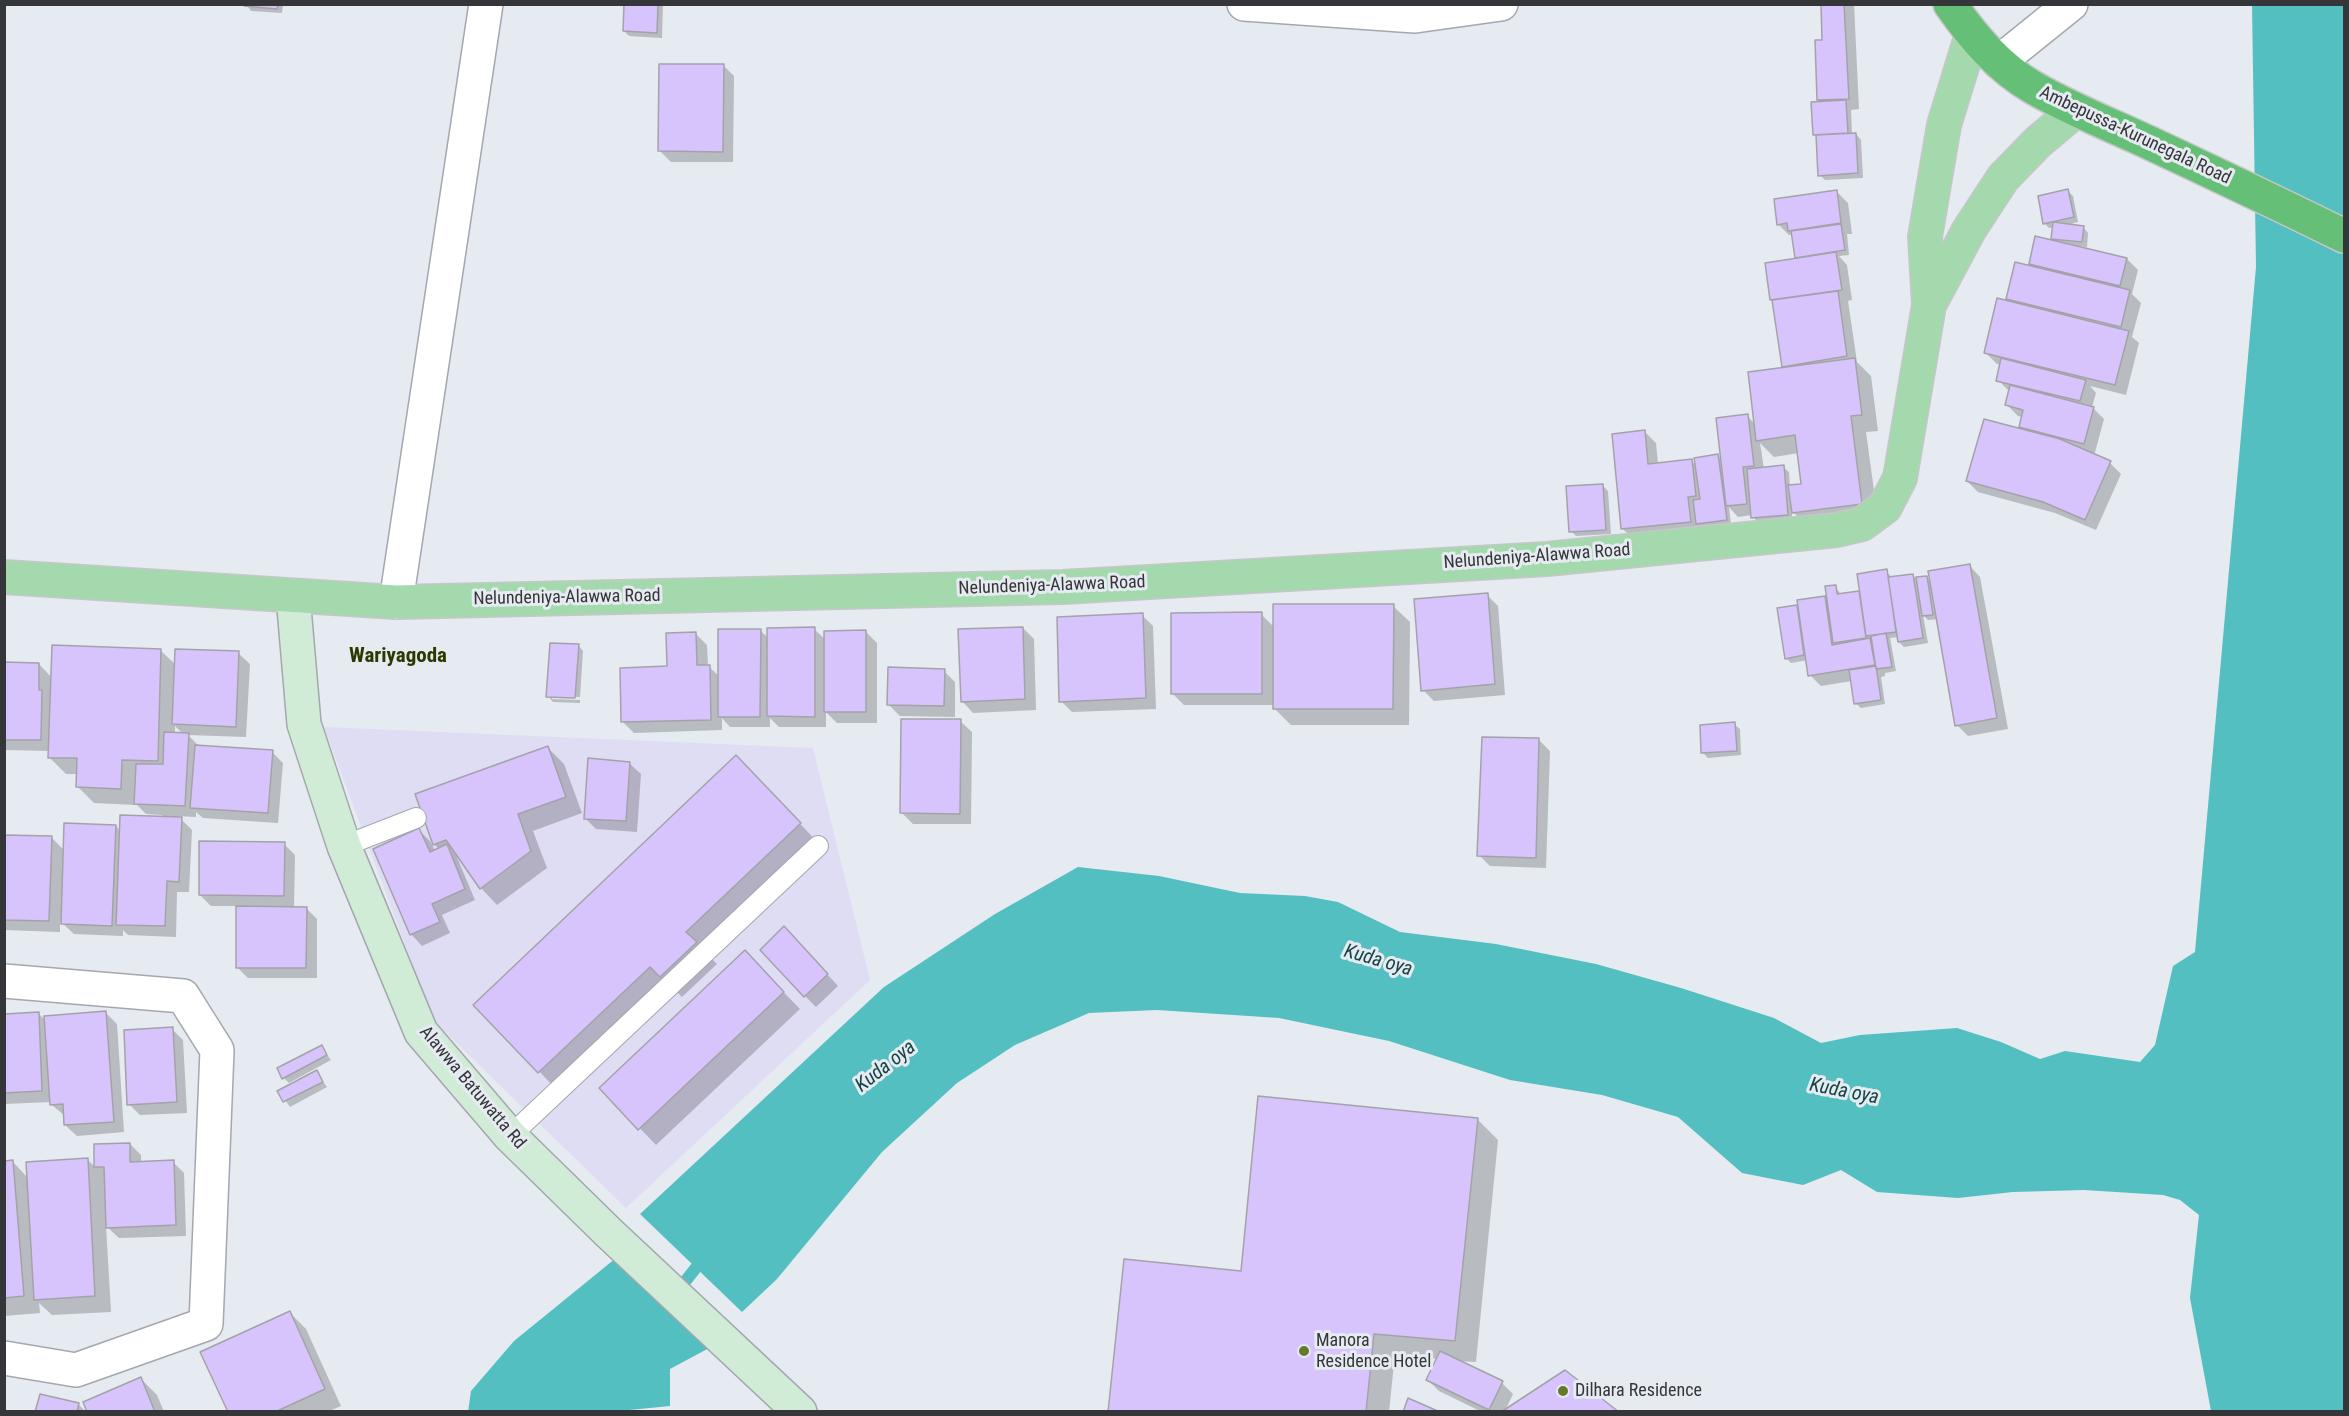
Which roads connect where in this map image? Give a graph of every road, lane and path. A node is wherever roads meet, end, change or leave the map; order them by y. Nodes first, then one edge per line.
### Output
1 (486, 4) edge
2 (1244, 4) edge
3 (1501, 4) edge
4 (1950, 4) edge
5 (2071, 4) edge
6 (1972, 34) junction
7 (1999, 62) junction
8 (2076, 110) junction
9 (2344, 236) edge
10 (1929, 305) junction
11 (4, 577) edge
12 (293, 596) junction
13 (396, 602) junction
14 (416, 818) dead end
15 (344, 846) junction
16 (818, 846) dead end
17 (4, 981) edge
18 (510, 1136) junction
19 (4, 1358) edge
20 (800, 1412) edge

1 - 13 street
2 - 3 street
4 - 6 highway, Ambepussa-Kurunegala Road
5 - 7 street
6 - 7 highway, Ambepussa-Kurunegala Road
6 - 10 main road, Nelundeniya-Alawwa Road
7 - 8 highway, Ambepussa-Kurunegala Road
8 - 9 highway, Ambepussa-Kurunegala Road
8 - 10 main road, Nelundeniya-Alawwa Road
10 - 13 main road, Nelundeniya-Alawwa Road
11 - 12 main road, Nelundeniya-Alawwa Road
12 - 13 main road, Nelundeniya-Alawwa Road
12 - 15 street, Alawwa Batuwatta Rd
14 - 15 lane
15 - 18 street, Alawwa Batuwatta Rd
16 - 18 lane
17 - 19 street
18 - 20 street, Alawwa Batuwatta Rd

